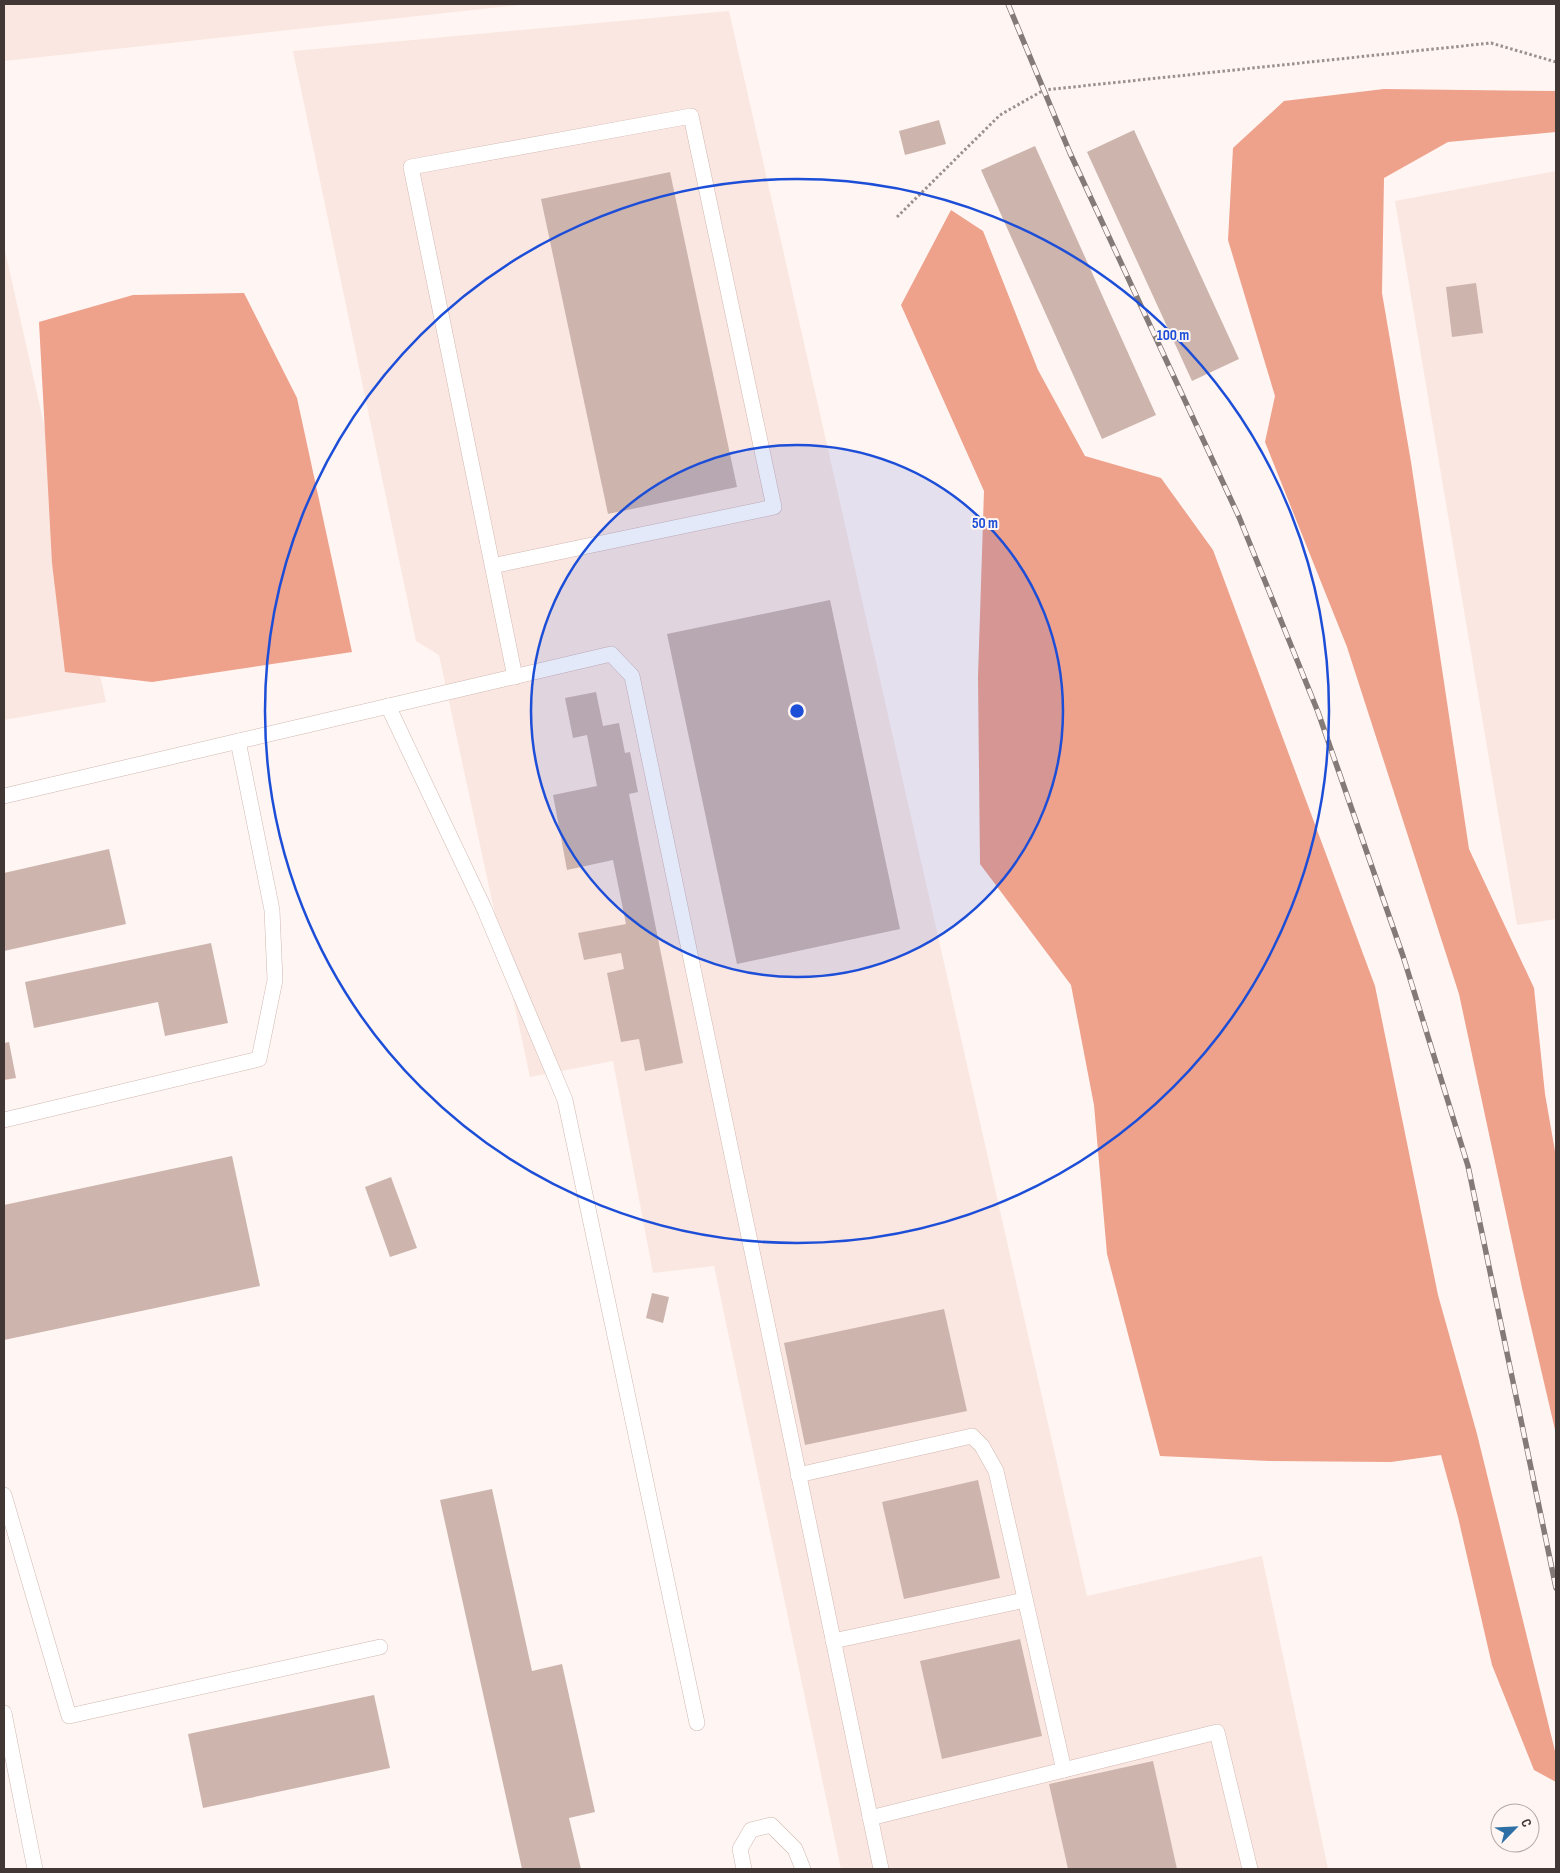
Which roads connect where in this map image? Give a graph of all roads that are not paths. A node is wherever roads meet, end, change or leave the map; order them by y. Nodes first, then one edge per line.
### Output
1 (492, 566) junction
2 (515, 676) junction
3 (388, 706) junction
4 (238, 741) junction
5 (4, 796) edge
6 (4, 1120) edge
7 (798, 1475) junction
8 (4, 1495) edge
9 (1025, 1600) junction
10 (833, 1641) junction
11 (380, 1648) dead end
12 (4, 1713) edge
13 (697, 1722) dead end
14 (1064, 1770) junction
15 (870, 1818) junction
16 (36, 1869) edge
17 (744, 1869) edge
18 (803, 1869) edge
19 (881, 1869) edge
20 (1250, 1869) edge

1 - 1 lane
1 - 2 lane
2 - 3 lane
2 - 7 lane
3 - 4 lane
3 - 13 lane
4 - 5 lane
4 - 6 lane
7 - 9 lane
7 - 10 lane
8 - 11 lane
9 - 10 lane
9 - 14 lane
10 - 15 lane
12 - 16 lane
14 - 15 lane
14 - 20 lane
15 - 19 lane
17 - 18 lane

